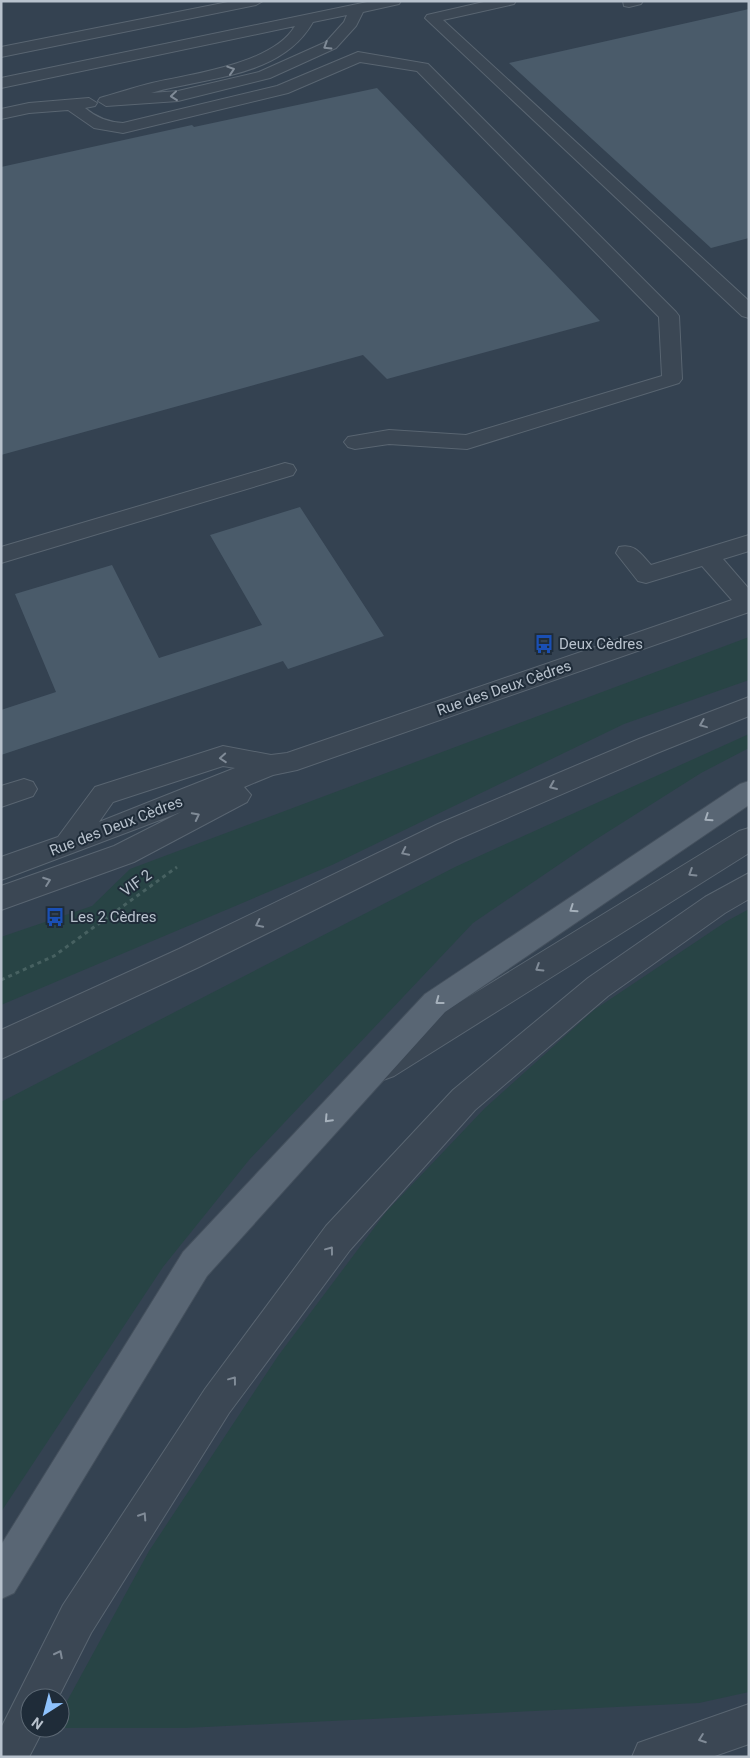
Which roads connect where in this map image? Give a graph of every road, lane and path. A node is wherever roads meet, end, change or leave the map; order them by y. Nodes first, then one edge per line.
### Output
1 (256, 1) edge
2 (394, 1) edge
3 (509, 1) edge
4 (357, 9) junction
5 (307, 19) junction
6 (1, 52) edge
7 (1, 84) edge
8 (106, 101) junction
9 (71, 104) junction
10 (1, 114) edge
11 (749, 312) edge
12 (355, 442) dead end
13 (285, 470) dead end
14 (749, 543) edge
15 (627, 553) dead end
16 (1, 555) edge
17 (707, 556) junction
18 (748, 603) edge
19 (749, 706) edge
20 (279, 764) junction
21 (749, 791) edge
22 (749, 838) edge
23 (67, 845) junction
24 (181, 864) dead end
25 (1, 869) edge
26 (749, 884) edge
27 (1, 898) edge
28 (1, 980) edge
29 (1, 1045) edge
30 (369, 1075) junction
31 (1, 1580) edge
32 (42, 1688) edge
33 (749, 1724) edge
34 (20, 1732) edge
35 (8, 1757) edge
36 (652, 1757) edge

1 - 6 street
2 - 4 street
3 - 11 street
4 - 5 street
4 -> 8 street
5 - 7 street
8 -> 5 street
8 - 9 street
9 - 10 street
9 - 12 street
13 - 16 street
14 - 17 street
15 - 17 street
17 - 18 street
18 - 20 street, Rue des Deux Cèdres
19 -> 29 street
20 - 23 street, Rue des Deux Cèdres
20 -> 23 street
27 -> 20 street, Rue des Deux Cèdres
21 -> 30 main road
22 -> 30 street
23 - 25 street, Rue des Deux Cèdres
24 - 28 path, VIF 2
32 -> 26 street
30 -> 31 main road
33 -> 36 street
34 - 35 street

